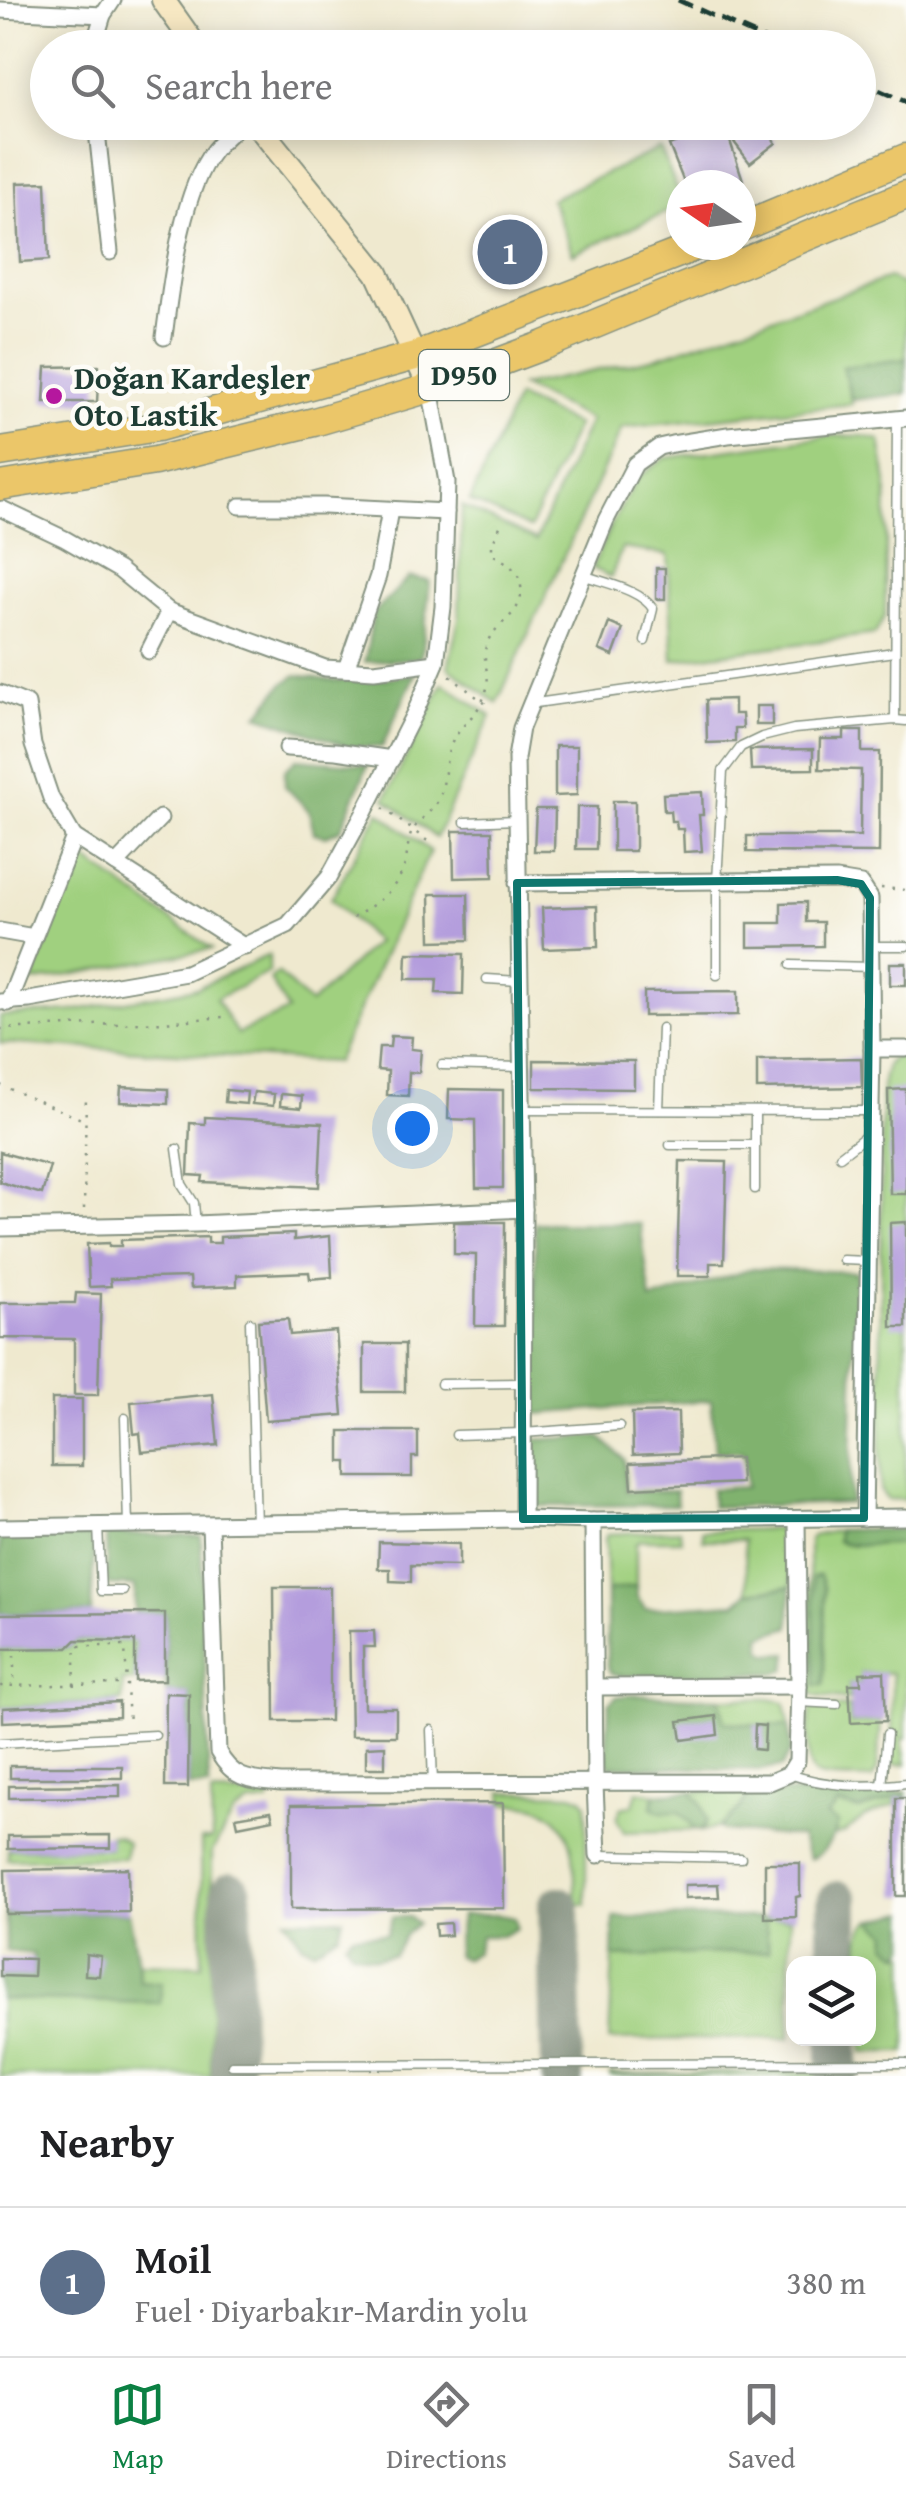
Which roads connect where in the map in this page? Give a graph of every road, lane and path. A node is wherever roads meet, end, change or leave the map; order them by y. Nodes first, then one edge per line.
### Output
1 (114, 0) edge
2 (163, 0) edge
3 (0, 10) edge
4 (103, 15) junction
5 (98, 30) edge
6 (184, 30) edge
7 (98, 140) edge
8 (224, 140) edge
9 (270, 140) edge
10 (906, 158) edge
11 (906, 195) edge
12 (756, 222) edge
13 (110, 252) dead end
14 (666, 258) edge
15 (164, 337) dead end
16 (414, 356) junction
17 (430, 388) junction
18 (902, 418) edge
19 (0, 452) edge
20 (0, 506) edge
21 (240, 506) dead end
22 (390, 510) junction
23 (446, 512) junction
24 (502, 522) dead end
25 (583, 575) junction
26 (168, 611) junction
27 (644, 641) dead end
28 (149, 652) dead end
29 (894, 652) junction
30 (441, 667) junction
31 (346, 669) junction
32 (0, 693) edge
33 (482, 702) junction
34 (530, 704) junction
35 (491, 708) dead end
36 (894, 720) junction
37 (906, 720) edge
38 (287, 748) dead end
39 (392, 759) junction
40 (380, 806) dead end
41 (160, 818) dead end
42 (517, 820) junction
43 (465, 822) dead end
44 (413, 830) junction
45 (74, 837) junction
46 (430, 843) dead end
47 (116, 864) junction
48 (718, 882) junction
49 (518, 883) junction
50 (864, 889) junction
51 (906, 890) edge
52 (353, 918) dead end
53 (0, 931) edge
54 (34, 937) junction
55 (871, 946) junction
56 (906, 946) edge
57 (245, 947) junction
58 (790, 965) dead end
59 (872, 967) junction
60 (717, 975) dead end
61 (487, 979) dead end
62 (520, 981) junction
63 (4, 1002) edge
64 (224, 1017) dead end
65 (0, 1028) edge
66 (662, 1028) dead end
67 (872, 1048) junction
68 (906, 1049) edge
69 (442, 1065) dead end
70 (522, 1067) junction
71 (0, 1085) edge
72 (86, 1095) dead end
73 (522, 1110) junction
74 (659, 1110) junction
75 (754, 1111) junction
76 (871, 1111) junction
77 (87, 1122) junction
78 (870, 1132) junction
79 (670, 1145) dead end
80 (755, 1145) junction
81 (177, 1149) dead end
82 (840, 1156) dead end
83 (755, 1188) dead end
84 (524, 1209) junction
85 (196, 1224) junction
86 (83, 1226) junction
87 (0, 1228) edge
88 (843, 1260) dead end
89 (873, 1271) junction
90 (250, 1322) dead end
91 (524, 1383) junction
92 (441, 1384) dead end
93 (125, 1418) dead end
94 (619, 1426) dead end
95 (523, 1434) junction
96 (456, 1435) dead end
97 (906, 1517) edge
98 (864, 1518) junction
99 (523, 1519) junction
100 (797, 1520) junction
101 (593, 1521) junction
102 (256, 1524) junction
103 (210, 1525) junction
104 (98, 1526) junction
105 (128, 1526) junction
106 (0, 1527) edge
107 (123, 1592) dead end
108 (14, 1655) dead end
109 (126, 1684) junction
110 (74, 1685) junction
111 (0, 1686) edge
112 (14, 1686) junction
113 (595, 1686) junction
114 (799, 1694) junction
115 (837, 1704) dead end
116 (431, 1730) dead end
117 (887, 1734) dead end
118 (155, 1735) dead end
119 (130, 1736) junction
120 (0, 1742) edge
121 (789, 1774) junction
122 (433, 1783) junction
123 (906, 1783) edge
124 (595, 1784) junction
125 (882, 1786) junction
126 (598, 1855) joint
127 (741, 1858) dead end
128 (906, 2062) edge
129 (232, 2065) dead end

1 - 4 street
2 - 6 street
3 - 4 street
4 - 5 street
7 - 13 street
8 - 15 street
9 - 16 street
10 - 12 highway
11 - 17 highway, D950
14 - 16 highway, D950
16 - 17 street
16 - 19 highway, D950
17 - 20 highway, D950
17 - 23 street
18 - 25 street
18 - 29 lane
20 - 26 street
21 - 22 street
22 - 23 street
22 - 31 street
23 - 30 street
24 - 33 path
25 - 27 lane
25 - 34 street
26 - 28 street
26 - 31 street
29 - 34 lane
29 - 36 lane
30 - 31 street
30 - 33 path
30 - 39 street
32 - 45 street
33 - 35 path
33 - 44 path
34 - 42 street
36 - 37 lane
36 - 48 lane
38 - 39 street
39 - 57 street
40 - 44 path
41 - 47 street
42 - 43 lane
42 - 49 street
44 - 46 path
44 - 52 path
45 - 47 street
45 - 54 street
47 - 57 street
48 - 49 street
48 - 50 street
48 - 60 lane
49 - 62 street
50 - 51 path
50 - 55 street
53 - 54 street
54 - 63 street
55 - 56 lane
55 - 59 street
57 - 63 street
58 - 59 lane
59 - 67 street
61 - 62 lane
62 - 70 street
64 - 65 path
66 - 74 lane
67 - 68 street
67 - 76 street
69 - 70 lane
70 - 73 street
71 - 77 path
72 - 77 path
73 - 74 lane
73 - 84 street
74 - 75 lane
75 - 76 lane
75 - 80 lane
76 - 78 street
77 - 86 path
78 - 82 lane
78 - 89 street
79 - 80 lane
80 - 83 lane
81 - 85 lane
84 - 85 street
84 - 91 street
85 - 86 street
86 - 87 street
88 - 89 lane
89 - 98 street
90 - 102 lane
91 - 92 lane
91 - 95 street
93 - 105 lane
94 - 95 lane
95 - 96 lane
95 - 99 street
97 - 98 street
98 - 100 street
99 - 101 street
99 - 102 street
100 - 101 street
100 - 114 street
101 - 113 street
102 - 103 street
103 - 105 street
103 - 122 street
104 - 105 street
104 - 106 street
104 - 107 lane
108 - 112 path
109 - 110 path
109 - 110 path
109 - 119 path
110 - 112 path
111 - 112 path
113 - 114 street
113 - 124 street
114 - 115 lane
114 - 121 street
116 - 122 lane
117 - 125 lane
118 - 119 lane
119 - 120 lane
121 - 124 street
121 - 125 lane
122 - 124 street
123 - 125 lane
124 - 126 street
126 - 127 lane
128 - 129 lane

